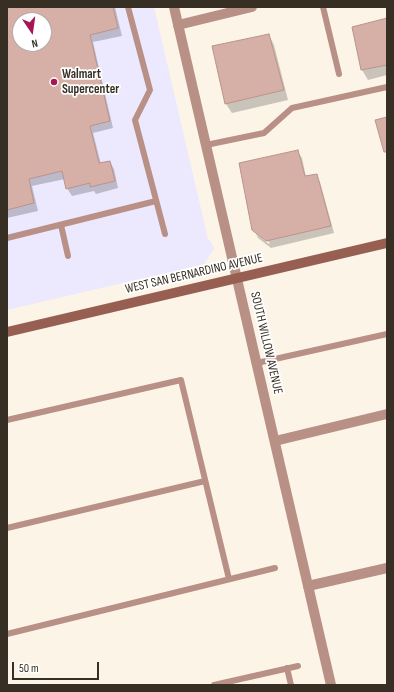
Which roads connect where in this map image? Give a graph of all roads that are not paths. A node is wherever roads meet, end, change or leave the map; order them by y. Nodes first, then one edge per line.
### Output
1 (128, 7) edge
2 (174, 7) edge
3 (252, 7) edge
4 (323, 7) edge
5 (178, 25) junction
6 (339, 74) dead end
7 (387, 87) edge
8 (206, 145) junction
9 (156, 201) junction
10 (61, 225) junction
11 (165, 234) dead end
12 (7, 238) edge
13 (387, 242) edge
14 (68, 256) dead end
15 (237, 277) junction
16 (7, 332) edge
17 (387, 334) edge
18 (257, 363) junction
19 (387, 414) edge
20 (7, 420) edge
21 (275, 442) junction
22 (205, 481) junction
23 (7, 528) edge
24 (275, 568) dead end
25 (387, 568) edge
26 (228, 579) junction
27 (308, 586) junction
28 (7, 634) edge
29 (298, 666) dead end
30 (287, 668) junction
31 (214, 685) edge
32 (291, 685) edge
33 (331, 685) edge

1 - 9 lane
2 - 5 street, SOUTH WILLOW AVENUE
3 - 5 street
4 - 6 lane
5 - 8 street, SOUTH WILLOW AVENUE
7 - 8 lane
8 - 15 street, SOUTH WILLOW AVENUE
9 - 10 lane
9 - 11 lane
10 - 12 lane
10 - 14 lane
13 - 15 main road, WEST SAN BERNARDINO AVENUE
15 - 16 main road, WEST SAN BERNARDINO AVENUE
15 - 18 street, SOUTH WILLOW AVENUE
17 - 18 lane
18 - 21 street, SOUTH WILLOW AVENUE
19 - 21 street
20 - 22 lane
21 - 27 street, SOUTH WILLOW AVENUE
22 - 23 lane
22 - 26 lane
24 - 26 lane
25 - 27 street
26 - 28 lane
27 - 33 street, SOUTH WILLOW AVENUE
29 - 30 lane
30 - 31 lane
30 - 32 lane

